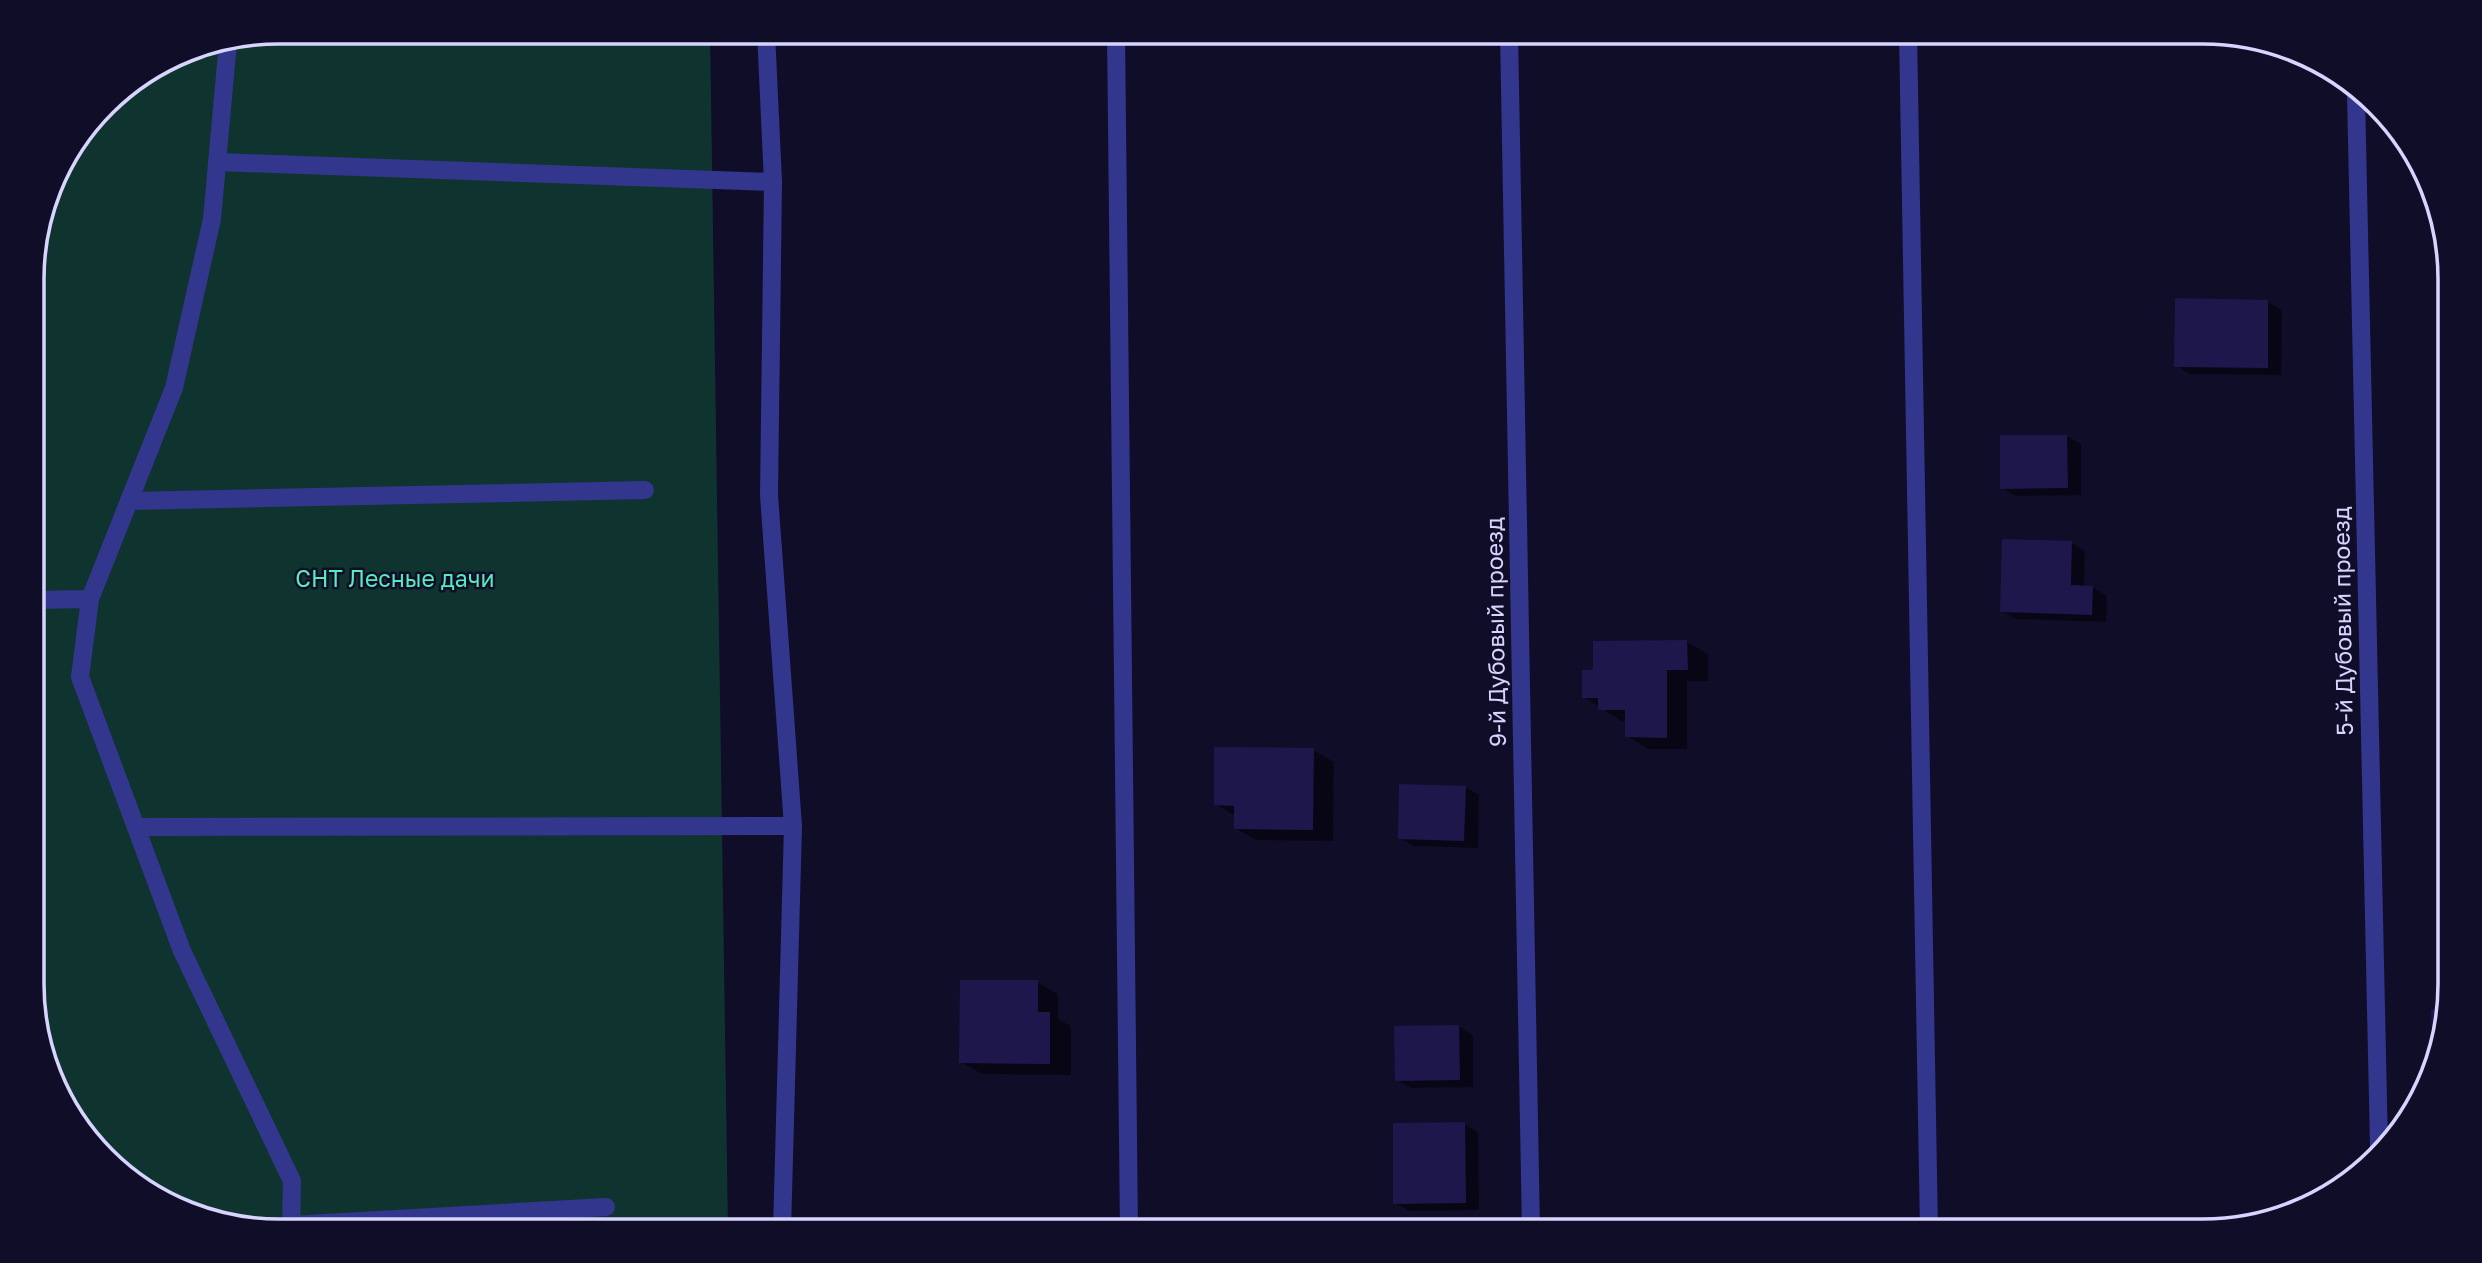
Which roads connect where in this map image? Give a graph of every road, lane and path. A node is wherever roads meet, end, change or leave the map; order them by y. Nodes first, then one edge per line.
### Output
1 (767, 44) edge
2 (1116, 44) edge
3 (1509, 44) edge
4 (1908, 44) edge
5 (227, 50) edge
6 (2356, 101) edge
7 (217, 162) junction
8 (773, 181) junction
9 (645, 490) dead end
10 (129, 501) junction
11 (90, 599) junction
12 (44, 600) edge
13 (793, 826) junction
14 (136, 827) junction
15 (2379, 1140) edge
16 (606, 1207) dead end
17 (291, 1219) edge
18 (426, 1219) edge
19 (782, 1219) edge
20 (1129, 1219) edge
21 (1531, 1219) edge
22 (1929, 1219) edge

1 - 8 street
2 - 20 street
3 - 21 street, 9-й Дубовый проезд
4 - 22 street
5 - 7 street
6 - 15 street, 5-й Дубовый проезд
7 - 8 street
7 - 10 street
8 - 13 street
9 - 10 street
10 - 11 street
11 - 12 street
11 - 14 street
13 - 14 street
13 - 19 street
14 - 17 street
16 - 18 street

